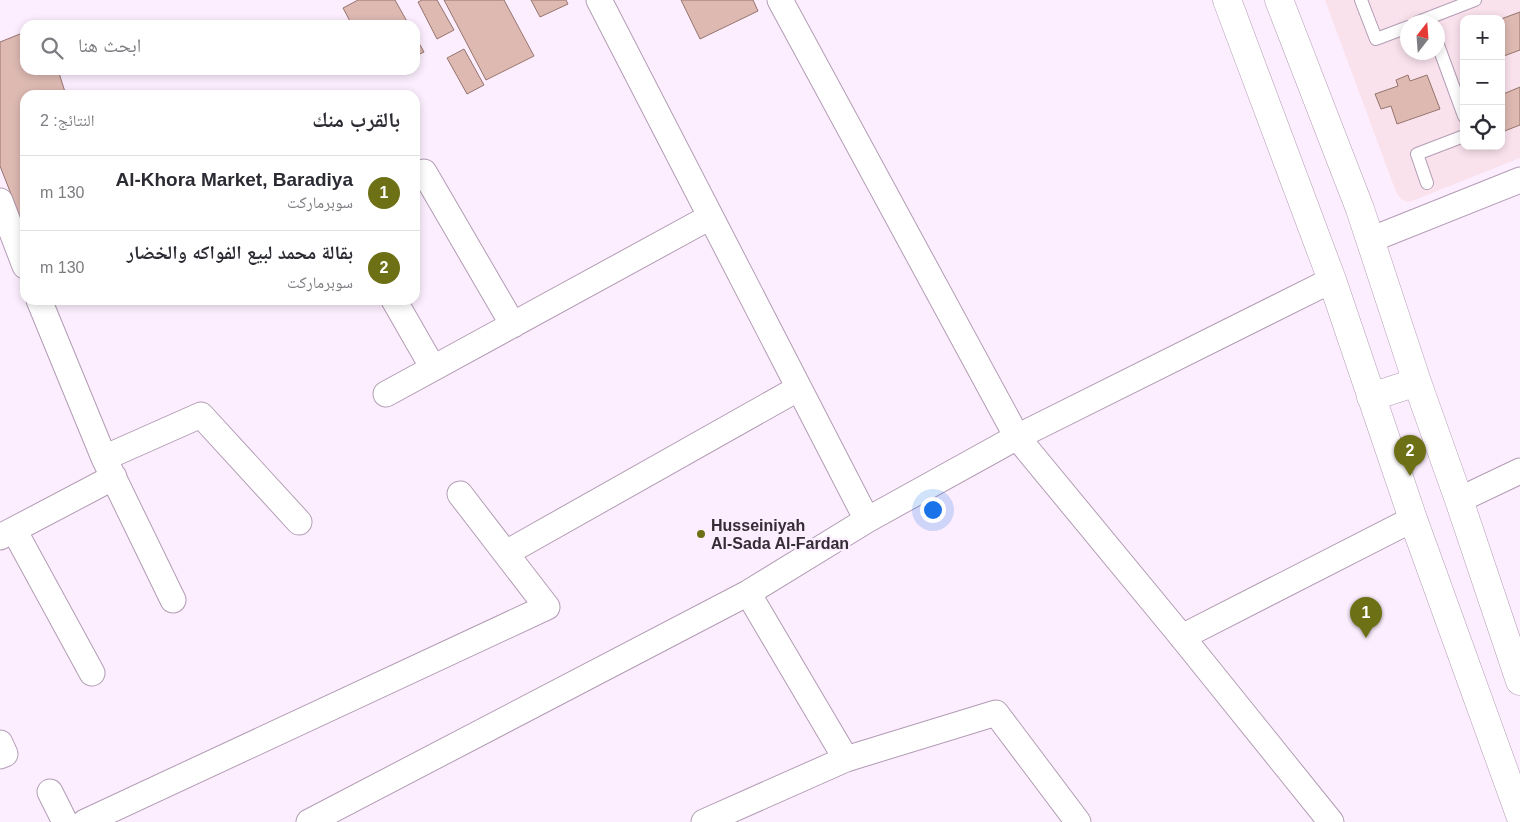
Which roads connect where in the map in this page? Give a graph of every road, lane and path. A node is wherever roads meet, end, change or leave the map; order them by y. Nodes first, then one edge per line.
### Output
1 (599, 0) edge
2 (780, 0) edge
3 (1227, 0) edge
4 (1279, 0) edge
5 (1361, 0) edge
6 (1475, 0) edge
7 (1439, 15) edge
8 (1400, 30) edge
9 (1443, 60) edge
10 (1460, 105) edge
11 (1460, 138) edge
12 (424, 172) dead end
13 (1520, 180) edge
14 (1427, 183) dead end
15 (0, 201) edge
16 (710, 217) junction
17 (1370, 240) junction
18 (20, 253) edge
19 (1332, 280) junction
20 (41, 305) edge
21 (397, 305) edge
22 (513, 325) junction
23 (433, 368) junction
24 (1417, 382) junction
25 (799, 388) junction
26 (386, 394) dead end
27 (1371, 397) junction
28 (1016, 437) junction
29 (110, 467) junction
30 (1520, 471) edge
31 (460, 494) dead end
32 (1459, 500) junction
33 (1413, 519) junction
34 (866, 520) junction
35 (299, 522) dead end
36 (7, 534) edge
37 (506, 553) junction
38 (748, 593) junction
39 (173, 600) dead end
40 (1182, 637) junction
41 (92, 673) dead end
42 (1520, 681) edge
43 (0, 743) edge
44 (0, 756) edge
45 (846, 759) junction
46 (50, 792) dead end
47 (1520, 815) edge
48 (65, 822) edge
49 (85, 822) edge
50 (309, 822) edge
51 (704, 822) edge
52 (1078, 822) edge
53 (1332, 822) edge

1 - 16 street
2 - 28 street
3 - 19 main road
4 - 17 main road
5 - 8 lane
6 - 7 lane
9 - 10 lane
11 - 14 lane
12 - 22 street
13 - 17 street
15 - 18 street
16 - 22 street
16 - 25 street
17 - 24 main road
19 - 27 main road
19 - 28 street
20 - 29 street
21 - 23 street
22 - 23 street
23 - 26 street
24 - 27 main road
24 - 32 main road
25 - 34 street
25 - 37 street
27 - 33 main road
28 - 34 street
28 - 40 street
29 - 35 street
29 - 36 street
29 - 39 street
30 - 32 street
31 - 37 street
32 - 42 main road
33 - 40 street
33 - 47 main road
34 - 38 street
36 - 41 street
37 - 49 street
38 - 45 street
38 - 50 street
40 - 53 street
43 - 44 street
45 - 51 street
45 - 52 street
46 - 48 street

